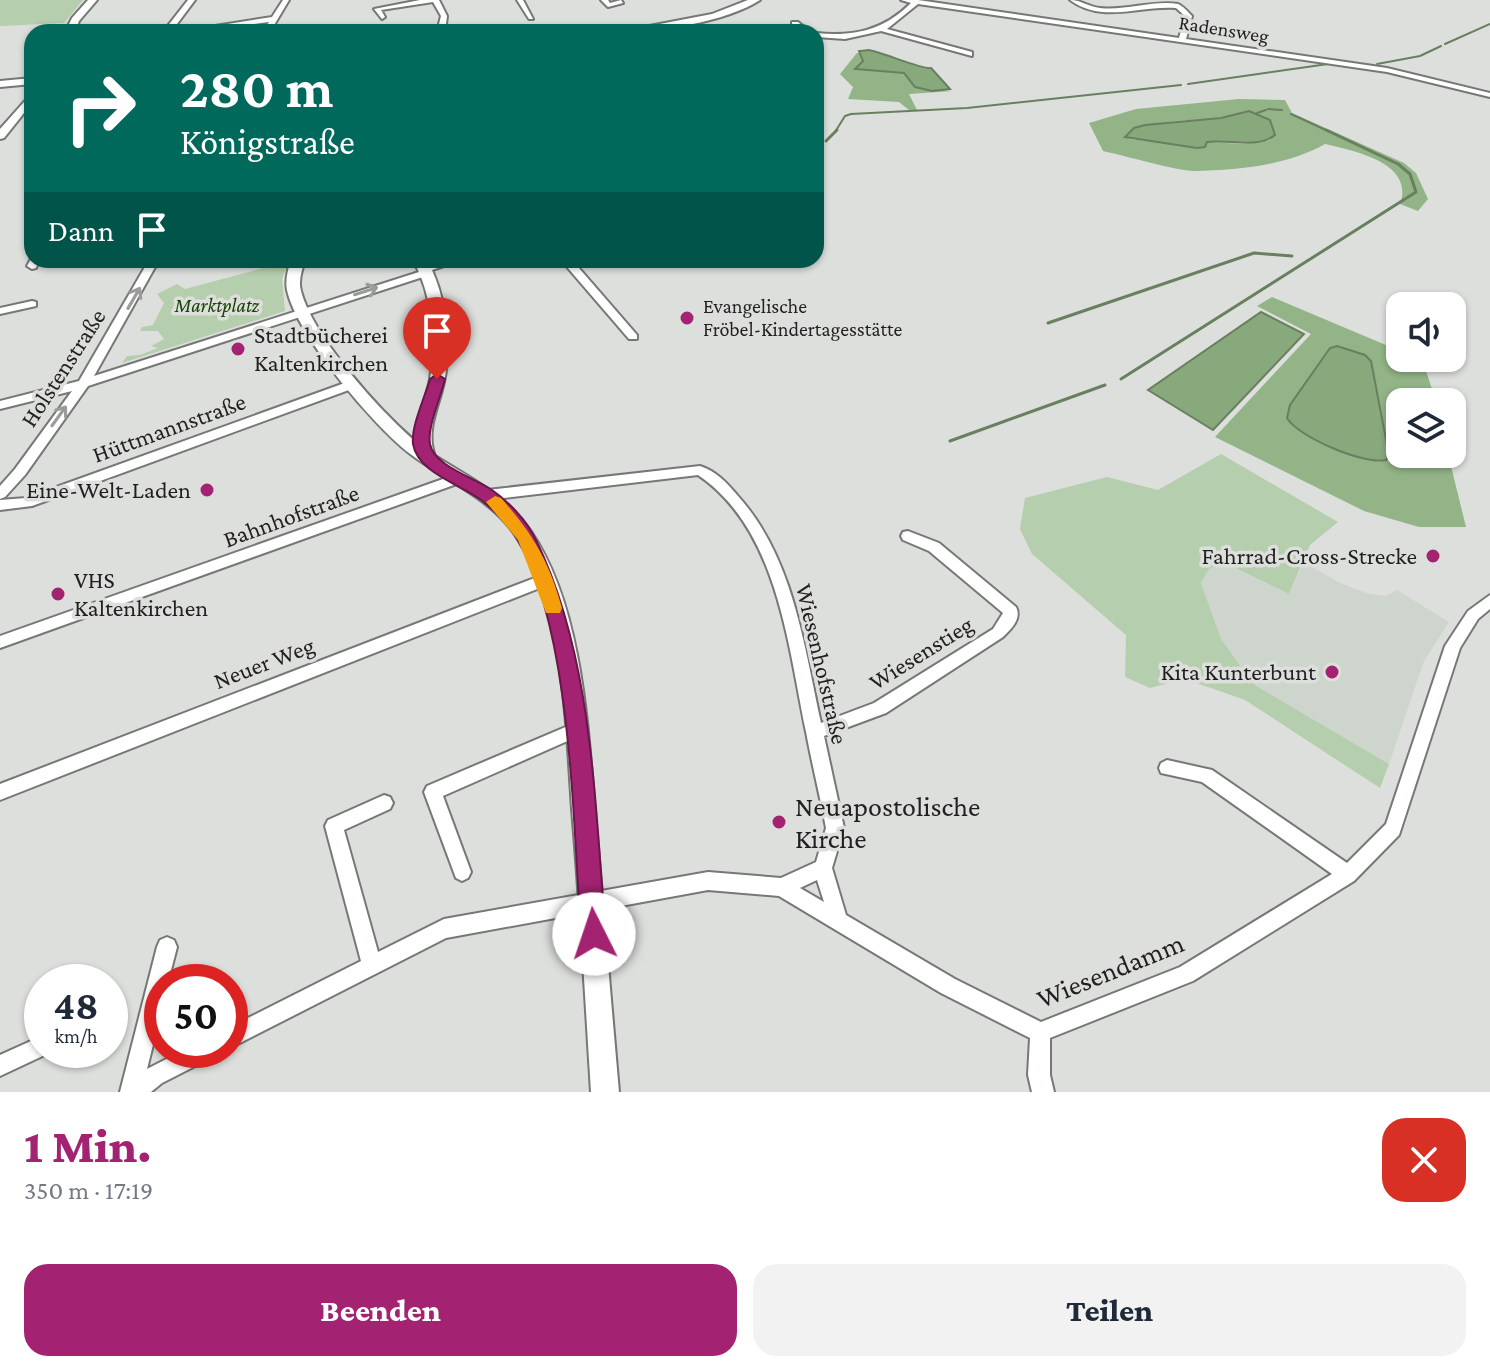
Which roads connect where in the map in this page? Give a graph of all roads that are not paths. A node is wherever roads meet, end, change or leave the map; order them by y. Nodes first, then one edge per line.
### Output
1 (93, 0) edge
2 (192, 0) edge
3 (286, 0) edge
4 (434, 0) edge
5 (520, 0) edge
6 (604, 0) edge
7 (617, 0) edge
8 (756, 0) edge
9 (904, 0) edge
10 (1073, 0) edge
11 (916, 2) edge
12 (382, 17) dead end
13 (531, 18) dead end
14 (274, 19) junction
15 (73, 24) edge
16 (173, 24) edge
17 (238, 24) edge
18 (272, 24) edge
19 (442, 24) edge
20 (668, 24) edge
21 (884, 30) junction
22 (824, 36) edge
23 (827, 37) junction
24 (824, 39) edge
25 (1182, 39) junction
26 (969, 54) dead end
27 (24, 82) edge
28 (0, 84) edge
29 (1490, 95) edge
30 (24, 106) edge
31 (0, 136) edge
32 (149, 268) edge
33 (297, 268) edge
34 (422, 268) edge
35 (425, 268) edge
36 (573, 268) edge
37 (32, 304) dead end
38 (1, 310) edge
39 (303, 311) junction
40 (633, 337) dead end
41 (84, 383) junction
42 (353, 384) junction
43 (0, 405) edge
44 (423, 430) junction
45 (401, 437) junction
46 (428, 459) junction
47 (460, 478) junction
48 (0, 494) edge
49 (487, 495) junction
50 (0, 505) edge
51 (908, 536) dead end
52 (545, 580) junction
53 (1487, 606) edge
54 (0, 642) edge
55 (575, 730) junction
56 (814, 733) junction
57 (1167, 768) dead end
58 (0, 792) edge
59 (384, 803) dead end
60 (823, 868) junction
61 (462, 872) dead end
62 (1348, 875) junction
63 (781, 887) junction
64 (591, 902) junction
65 (838, 919) junction
66 (167, 947) dead end
67 (372, 966) junction
68 (248, 1029) edge
69 (1040, 1032) junction
70 (24, 1055) edge
71 (0, 1066) edge
72 (171, 1068) edge
73 (132, 1092) edge
74 (605, 1092) edge
75 (1043, 1092) edge

1 - 15 main road
2 - 16 street
3 - 14 street
4 - 12 street
4 - 19 street
5 - 13 street
6 - 7 street
8 - 20 main road
9 - 11 street, Radensweg
10 - 25 street
11 - 21 street
11 - 25 street, Radensweg
14 - 17 street
14 - 18 street
21 - 23 street
21 - 26 street
22 - 23 street
23 - 24 street
25 - 29 street, Radensweg
27 - 28 street
30 - 31 main road
41 -> 32 street, Holstenstraße
33 - 39 main road
39 -> 34 street
35 - 44 main road
36 - 40 street
37 - 38 street
39 - 41 street
39 - 42 main road
41 - 43 street
48 -> 41 street, Holstenstraße
42 - 45 main road
42 - 50 street, Hüttmannstraße
44 - 45 main road
44 - 46 main road
45 - 46 main road
46 - 47 main road
47 - 49 main road
47 - 54 street, Bahnhofstraße
49 - 52 main road
49 - 56 street, Wiesenhofstraße
51 - 56 street, Wiesenstieg
52 - 55 main road
52 - 58 street, Neuer Weg
53 - 62 street, Wiesendamm
55 - 61 street
55 - 64 main road
56 - 60 street, Wiesenhofstraße
57 - 62 street
59 - 67 street
60 - 63 street
60 - 65 street
62 - 69 street, Wiesendamm
63 - 64 street, Wiesendamm
63 - 65 street, Wiesendamm
64 - 67 street, Wiesendamm
64 - 74 main road
65 - 69 street, Wiesendamm
66 - 73 street
67 - 68 street, Wiesendamm
69 - 75 street
70 - 71 street
72 - 73 street

